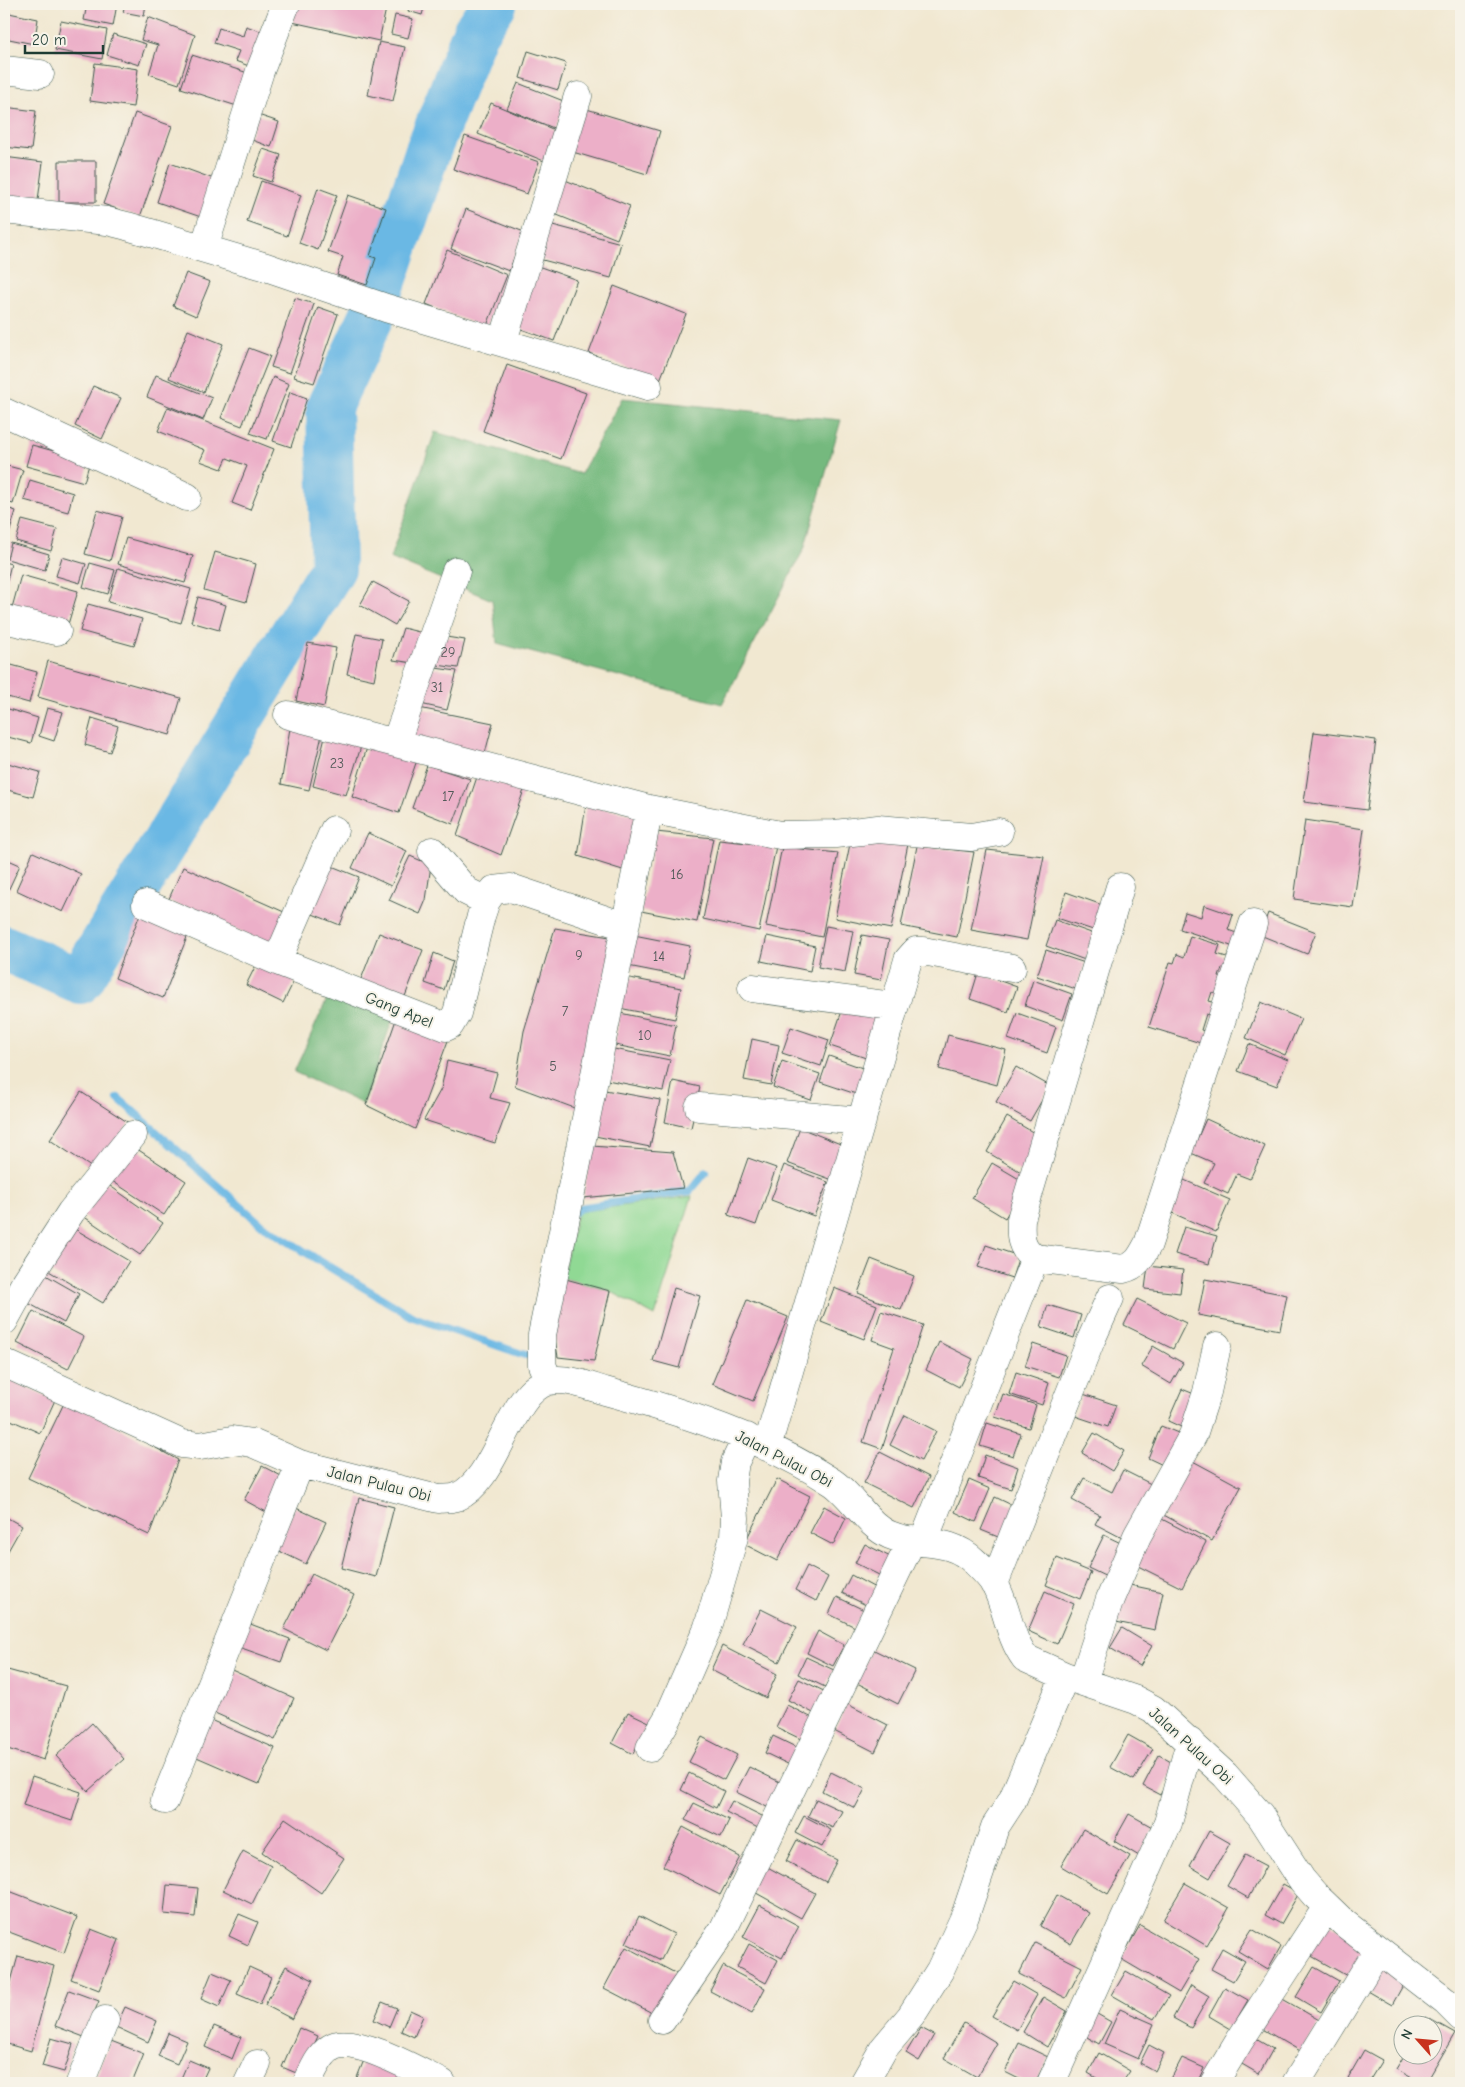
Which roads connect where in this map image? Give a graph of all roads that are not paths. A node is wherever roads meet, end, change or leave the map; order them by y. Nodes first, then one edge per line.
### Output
1 (286, 4) edge
2 (4, 70) edge
3 (40, 74) dead end
4 (578, 96) dead end
5 (4, 210) edge
6 (204, 248) junction
7 (503, 341) junction
8 (648, 386) dead end
9 (4, 412) edge
10 (187, 497) dead end
11 (456, 571) dead end
12 (4, 619) edge
13 (57, 631) dead end
14 (288, 715) dead end
15 (396, 742) junction
16 (649, 810) junction
17 (334, 830) dead end
18 (999, 832) dead end
19 (432, 851) dead end
20 (1120, 887) dead end
21 (486, 901) junction
22 (146, 904) dead end
23 (1253, 924) dead end
24 (624, 926) junction
25 (277, 961) junction
26 (1012, 968) dead end
27 (752, 988) dead end
28 (893, 1006) junction
29 (700, 1107) dead end
30 (862, 1121) junction
31 (133, 1135) dead end
32 (1035, 1258) junction
33 (1110, 1298) dead end
34 (4, 1321) edge
35 (1217, 1346) dead end
36 (4, 1363) edge
37 (544, 1365) junction
38 (757, 1442) junction
39 (300, 1464) junction
40 (918, 1540) junction
41 (994, 1584) junction
42 (1074, 1679) junction
43 (1190, 1742) junction
44 (650, 1748) dead end
45 (165, 1800) dead end
46 (1327, 1907) junction
47 (1378, 1950) junction
48 (1461, 2016) edge
49 (105, 2020) dead end
50 (662, 2020) dead end
51 (80, 2083) edge
52 (307, 2083) edge
53 (442, 2083) edge
54 (864, 2083) edge
55 (1051, 2083) edge
56 (1214, 2083) edge
57 (1296, 2083) edge

1 - 6 street
2 - 3 street
4 - 7 street
5 - 6 street
6 - 7 street
7 - 8 street
9 - 10 street
11 - 15 street
12 - 13 street
14 - 15 street
15 - 16 street
16 - 18 street
16 - 24 street
17 - 25 street
19 - 21 street
20 - 32 street
21 - 24 street
21 - 25 street, Gang Apel
22 - 25 street, Gang Apel
23 - 32 street
24 - 37 street
26 - 28 street
27 - 28 street
28 - 30 street
29 - 30 street
30 - 38 street
31 - 34 street
32 - 40 street
33 - 41 street
35 - 42 street
36 - 39 street, Jalan Pulau Obi
37 - 38 street, Jalan Pulau Obi
37 - 39 street, Jalan Pulau Obi
38 - 40 street, Jalan Pulau Obi
38 - 44 street
39 - 45 street
40 - 41 street, Jalan Pulau Obi
40 - 50 street
41 - 42 street, Jalan Pulau Obi
42 - 43 street, Jalan Pulau Obi
42 - 54 street
43 - 46 street, Jalan Pulau Obi
43 - 55 street
46 - 47 street, Jalan Pulau Obi
46 - 56 street
47 - 48 street, Jalan Pulau Obi
47 - 57 street
49 - 51 street
52 - 53 street

